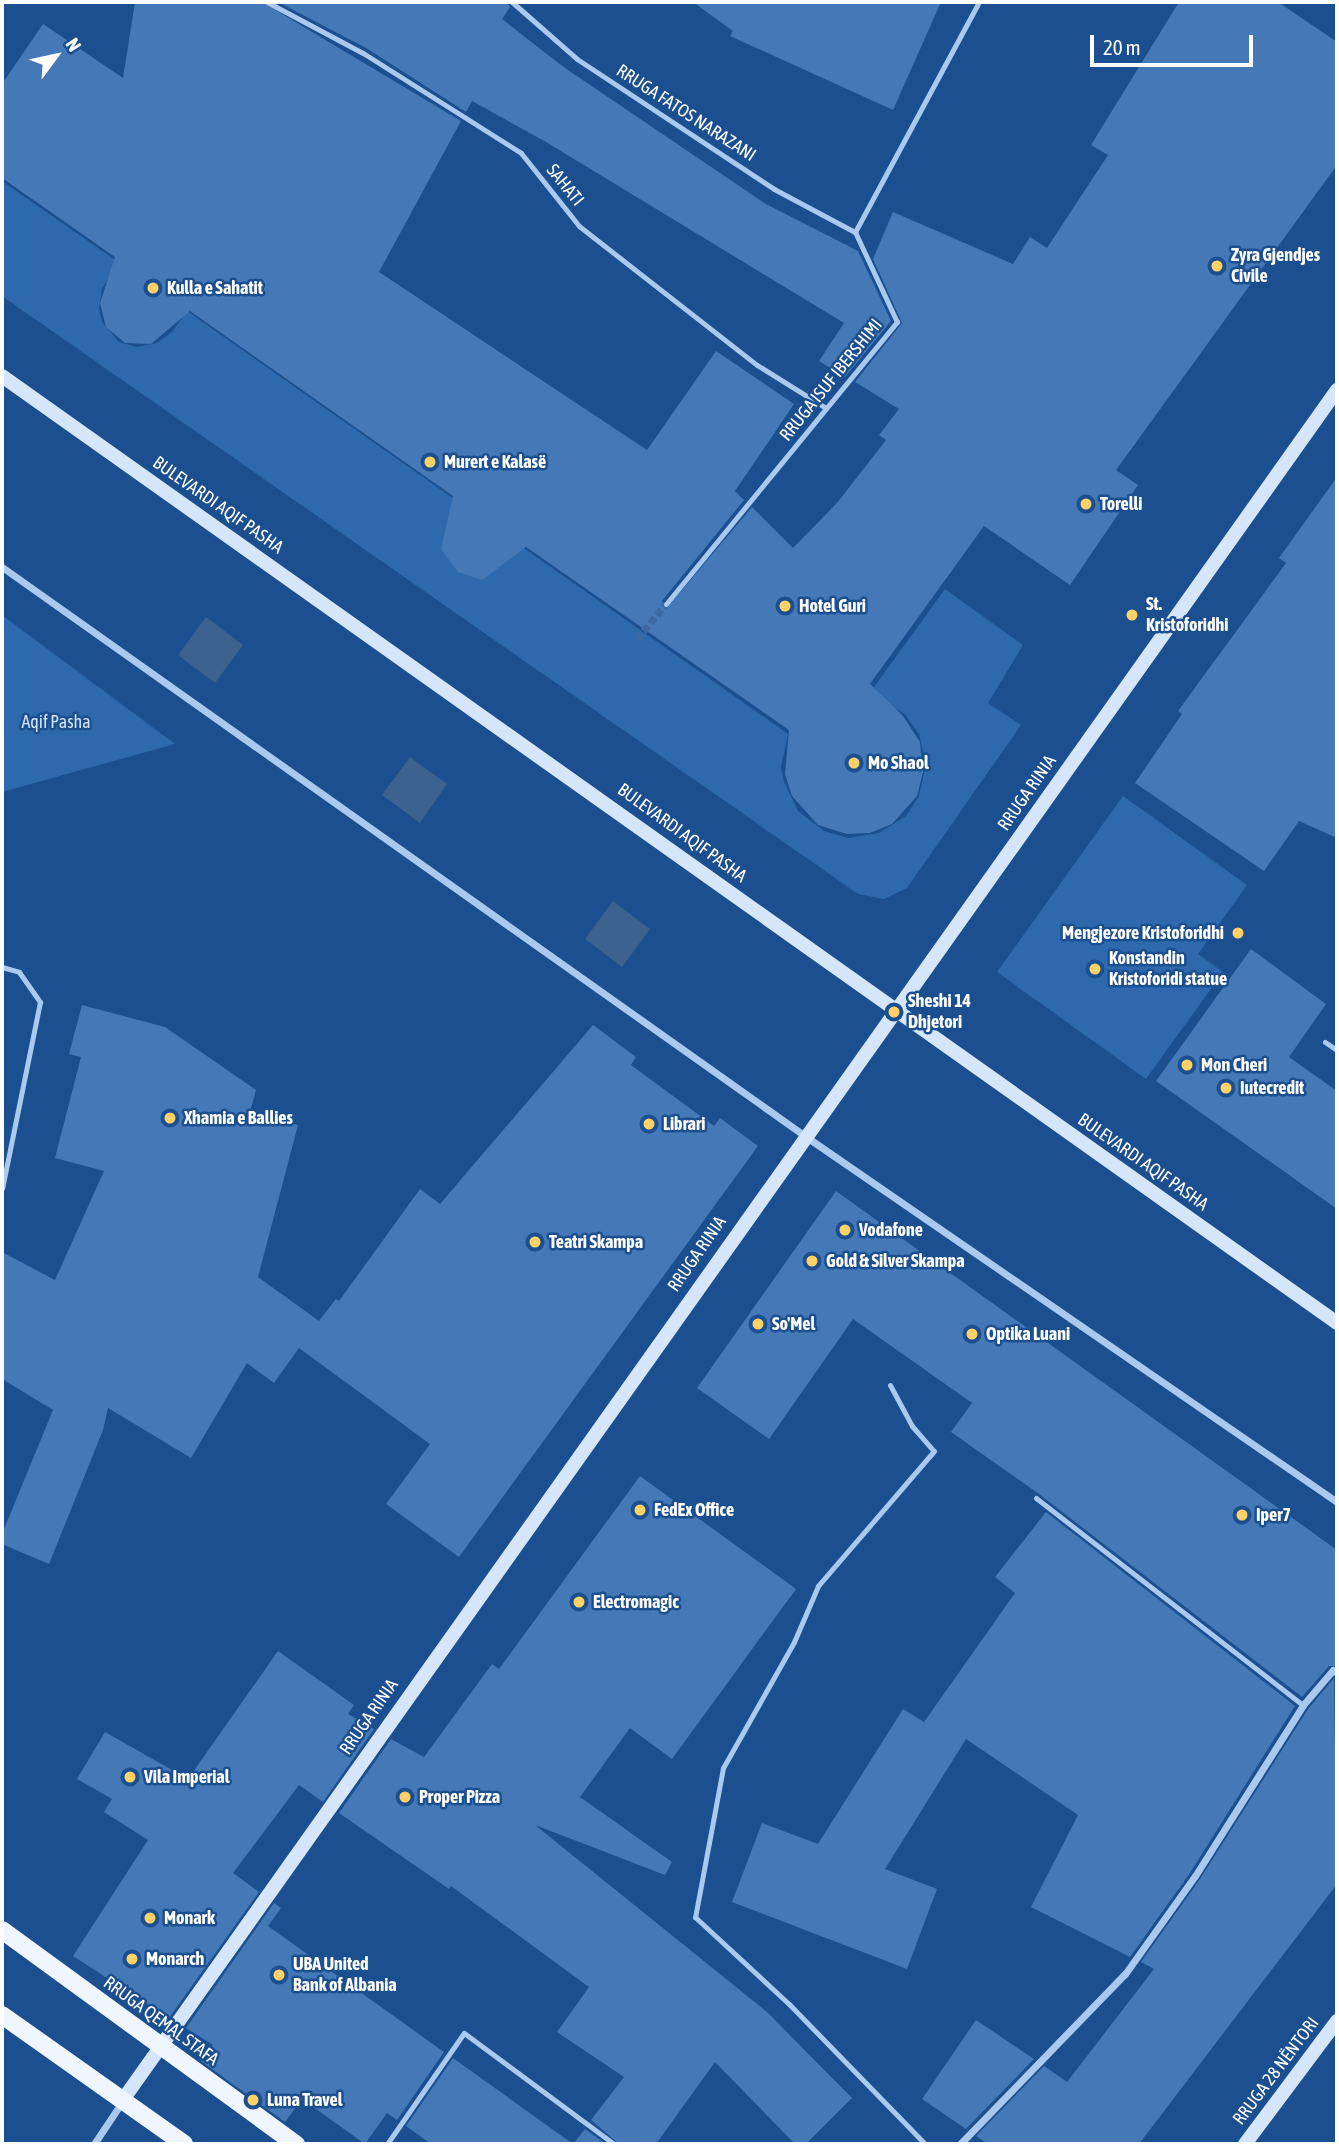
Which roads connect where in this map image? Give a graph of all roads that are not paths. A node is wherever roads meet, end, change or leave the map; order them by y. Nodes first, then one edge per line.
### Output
1 (267, 2) edge
2 (512, 2) edge
3 (979, 2) edge
4 (855, 232) junction
5 (2, 376) edge
6 (1337, 390) edge
7 (826, 408) junction
8 (2, 567) edge
9 (666, 604) tunnel mouth
10 (2, 967) edge
11 (895, 1011) junction
12 (1325, 1042) dead end
13 (1337, 1050) edge
14 (805, 1136) junction
15 (2, 1188) edge
16 (1337, 1323) edge
17 (890, 1385) dead end
18 (1036, 1498) dead end
19 (1337, 1502) edge
20 (1337, 1673) edge
21 (1303, 1705) junction
22 (2, 1930) edge
23 (2, 2015) edge
24 (1337, 2021) edge
25 (158, 2047) junction
26 (122, 2101) junction
27 (94, 2144) edge
28 (184, 2144) edge
29 (296, 2144) edge
30 (387, 2144) edge
31 (614, 2144) edge
32 (925, 2144) edge
33 (960, 2144) edge
34 (1245, 2144) edge

1 - 7 lane, SAHATI
2 - 4 lane, RRUGA FATOS NARAZANI
3 - 4 lane
4 - 7 lane, RRUGA ISUF IBERSHIMI
5 - 11 main road, BULEVARDI AQIF PASHA
6 - 11 main road, RRUGA RINIA
7 - 9 lane, RRUGA ISUF IBERSHIMI
8 - 14 street
10 - 15 lane
11 - 14 main road, RRUGA RINIA
11 - 16 main road, BULEVARDI AQIF PASHA
12 - 13 lane
14 - 19 street
14 - 25 main road, RRUGA RINIA
17 - 32 lane
18 - 21 lane
20 - 21 street
21 - 33 street
22 - 25 main road, RRUGA QEMAL STAFA
23 - 26 main road
24 - 34 main road, RRUGA 28 NËNTORI
25 - 26 main road, RRUGA RINIA
25 - 29 main road, RRUGA QEMAL STAFA
26 - 27 street, RRUGA RINIA
26 - 28 main road
30 - 31 lane

